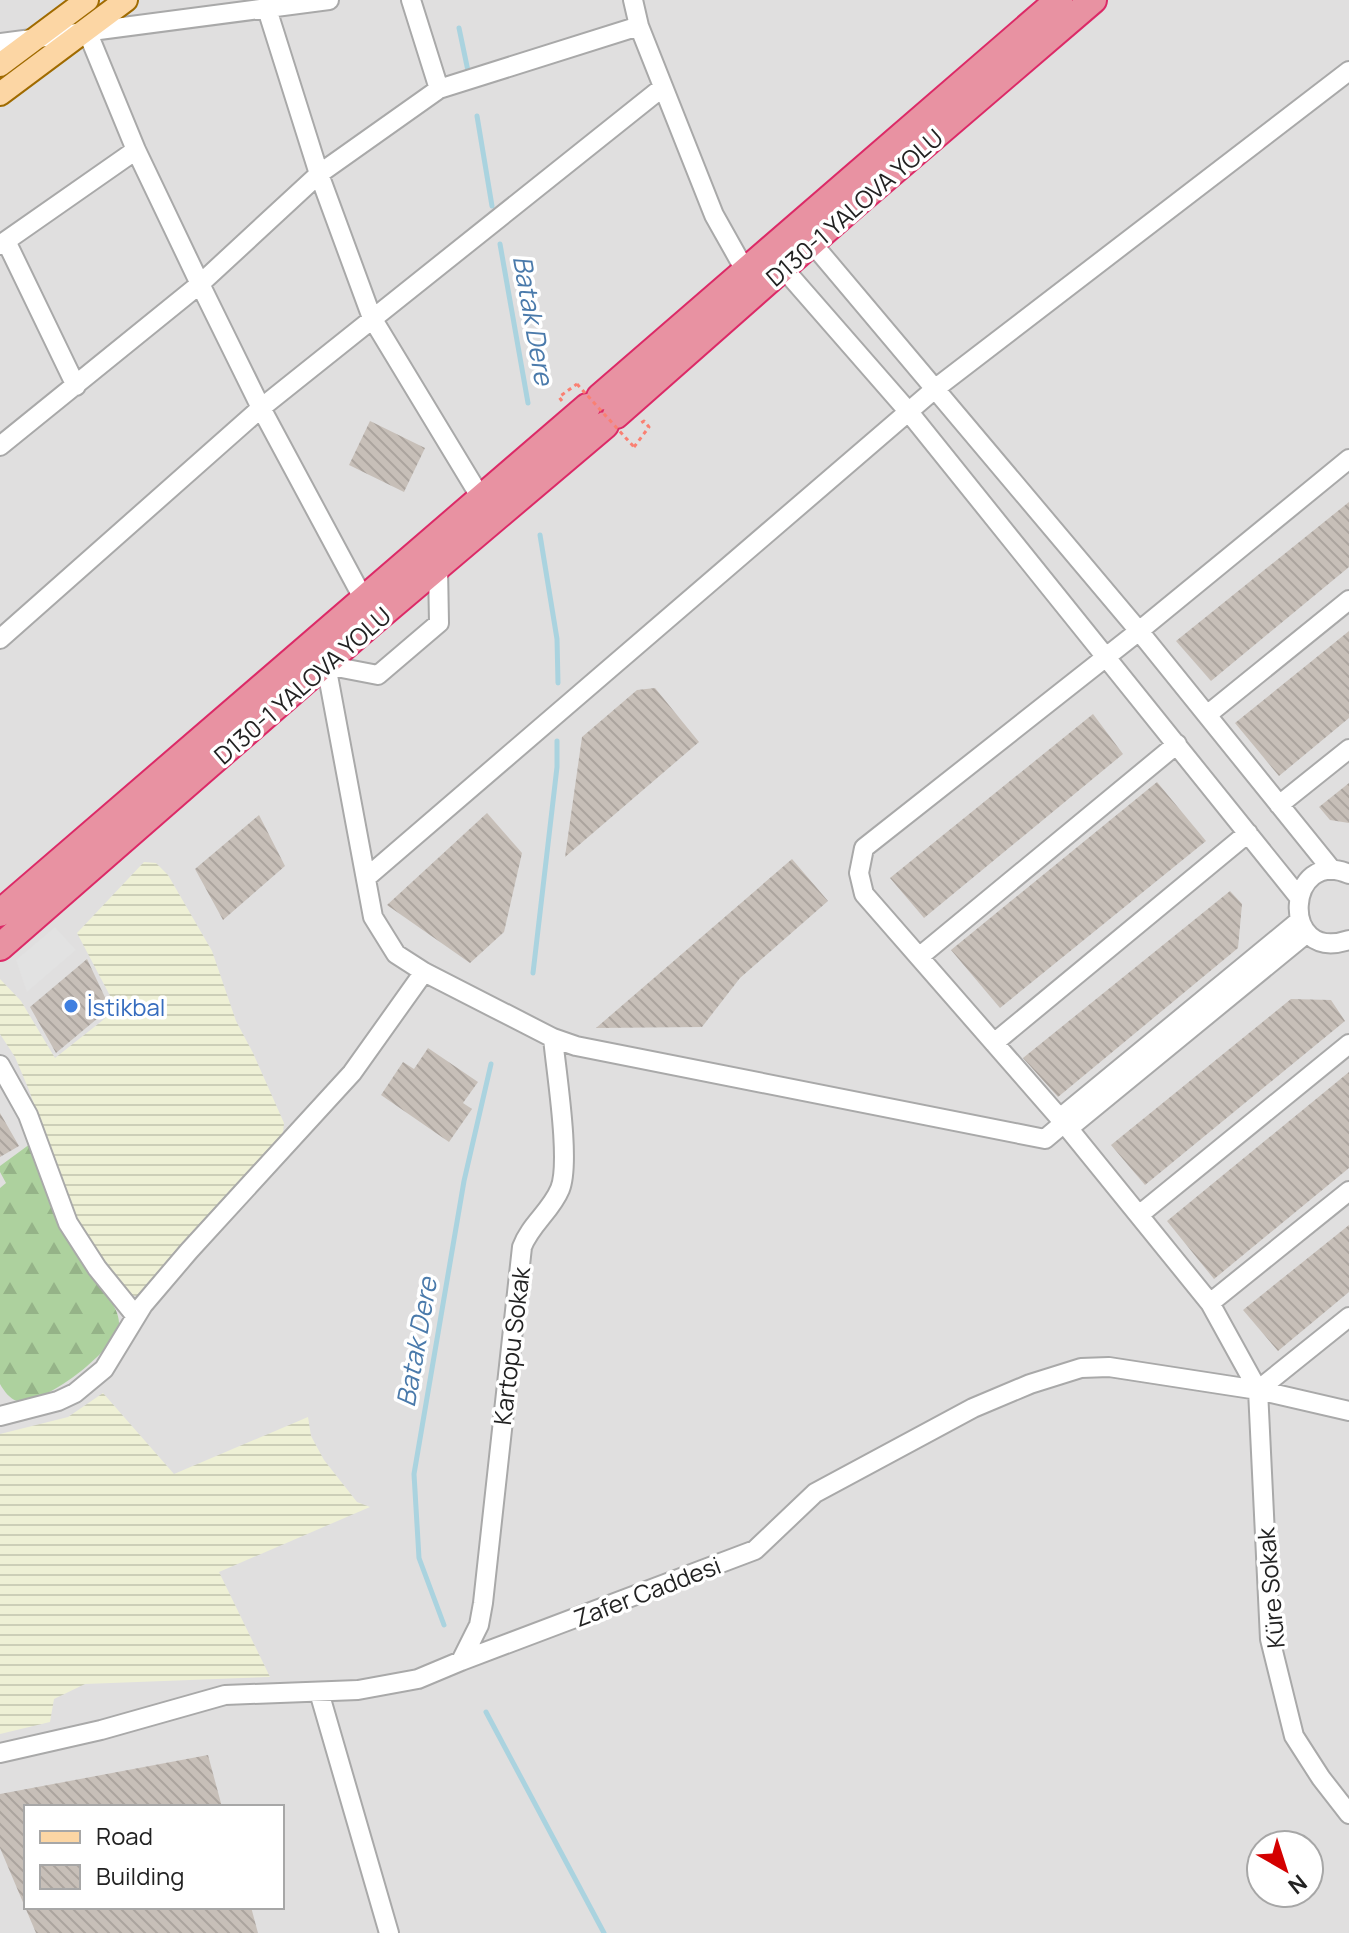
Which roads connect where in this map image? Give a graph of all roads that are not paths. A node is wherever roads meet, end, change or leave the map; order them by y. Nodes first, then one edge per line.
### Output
1 (126, 0) edge
2 (329, 0) edge
3 (411, 0) edge
4 (633, 0) edge
5 (82, 2) edge
6 (1082, 3) edge
7 (267, 9) junction
8 (639, 26) junction
9 (87, 31) junction
10 (38, 37) junction
11 (0, 43) edge
12 (0, 65) edge
13 (1349, 71) edge
14 (663, 87) junction
15 (439, 89) junction
16 (0, 94) edge
17 (136, 150) junction
18 (319, 174) junction
19 (3, 243) edge
20 (812, 243) junction
21 (784, 269) junction
22 (746, 272) junction
23 (200, 284) junction
24 (372, 318) junction
25 (76, 386) junction
26 (936, 388) junction
27 (599, 407) junction
28 (261, 408) junction
29 (908, 411) junction
30 (0, 446) edge
31 (1349, 459) edge
32 (481, 498) junction
33 (438, 567) junction
34 (363, 598) junction
35 (1349, 600) edge
36 (1139, 631) junction
37 (0, 639) edge
38 (1107, 657) junction
39 (326, 665) junction
40 (1207, 715) junction
41 (1177, 744) junction
42 (1349, 749) edge
43 (1279, 805) junction
44 (1248, 833) junction
45 (1340, 872) edge
46 (366, 878) junction
47 (1298, 896) junction
48 (0, 913) edge
49 (1303, 927) junction
50 (1346, 946) edge
51 (0, 947) edge
52 (919, 957) junction
53 (424, 972) junction
54 (553, 1038) junction
55 (994, 1043) junction
56 (1349, 1044) edge
57 (0, 1065) edge
58 (1064, 1123) junction
59 (1349, 1191) edge
60 (1139, 1215) junction
61 (1210, 1303) junction
62 (135, 1315) junction
63 (1349, 1317) edge
64 (1258, 1390) junction
65 (1349, 1411) edge
66 (2, 1412) edge
67 (461, 1661) junction
68 (319, 1692) junction
69 (0, 1753) edge
70 (1349, 1814) edge
71 (389, 1933) edge

1 - 9 main road
2 - 7 street
3 - 15 street
4 - 8 street
5 - 10 main road
6 - 20 highway, D130-1 YALOVA YOLU
6 - 22 highway
7 - 9 street
7 - 18 street
8 - 14 street
8 - 15 street
9 - 10 street
9 - 16 main road
9 - 17 street
10 - 11 street
10 - 12 main road
13 - 26 street
14 - 22 street
14 - 24 street
15 - 18 street
17 - 19 street
17 - 23 street
18 - 23 street
18 - 24 street
19 - 25 street
20 - 21 highway, D130-1 YALOVA YOLU
20 - 26 street
21 - 27 highway, D130-1 YALOVA YOLU
21 - 29 street
22 - 27 highway
23 - 25 street
23 - 28 street
24 - 28 street
24 - 32 street
25 - 30 street
26 - 29 street
26 - 36 street
27 - 32 highway
27 - 33 highway, D130-1 YALOVA YOLU
28 - 34 street
28 - 37 street
29 - 38 street
29 - 46 street
31 - 36 street
32 - 34 highway
33 - 39 highway, D130-1 YALOVA YOLU
33 - 39 street
34 - 48 highway
35 - 40 street
36 - 38 street
36 - 40 street
38 - 41 street
38 - 52 street
39 - 46 street
39 - 51 highway, D130-1 YALOVA YOLU
40 - 43 street
41 - 44 street
41 - 52 street
42 - 43 street
43 - 45 street
44 - 47 street
44 - 55 street
45 - 47 street
46 - 53 street
47 - 49 street
49 - 50 street
49 - 58 street
52 - 55 street
53 - 54 street
53 - 62 street
54 - 58 street
54 - 67 street, Kartopu Sokak
55 - 58 street
56 - 60 street
57 - 62 street
58 - 60 street
59 - 61 street
60 - 61 street
61 - 64 street
62 - 66 street
63 - 64 street
64 - 65 street, Zafer Caddesi
64 - 67 street, Zafer Caddesi
64 - 70 street, Küre Sokak
67 - 68 street, Zafer Caddesi
68 - 69 street, Zafer Caddesi
68 - 71 street

